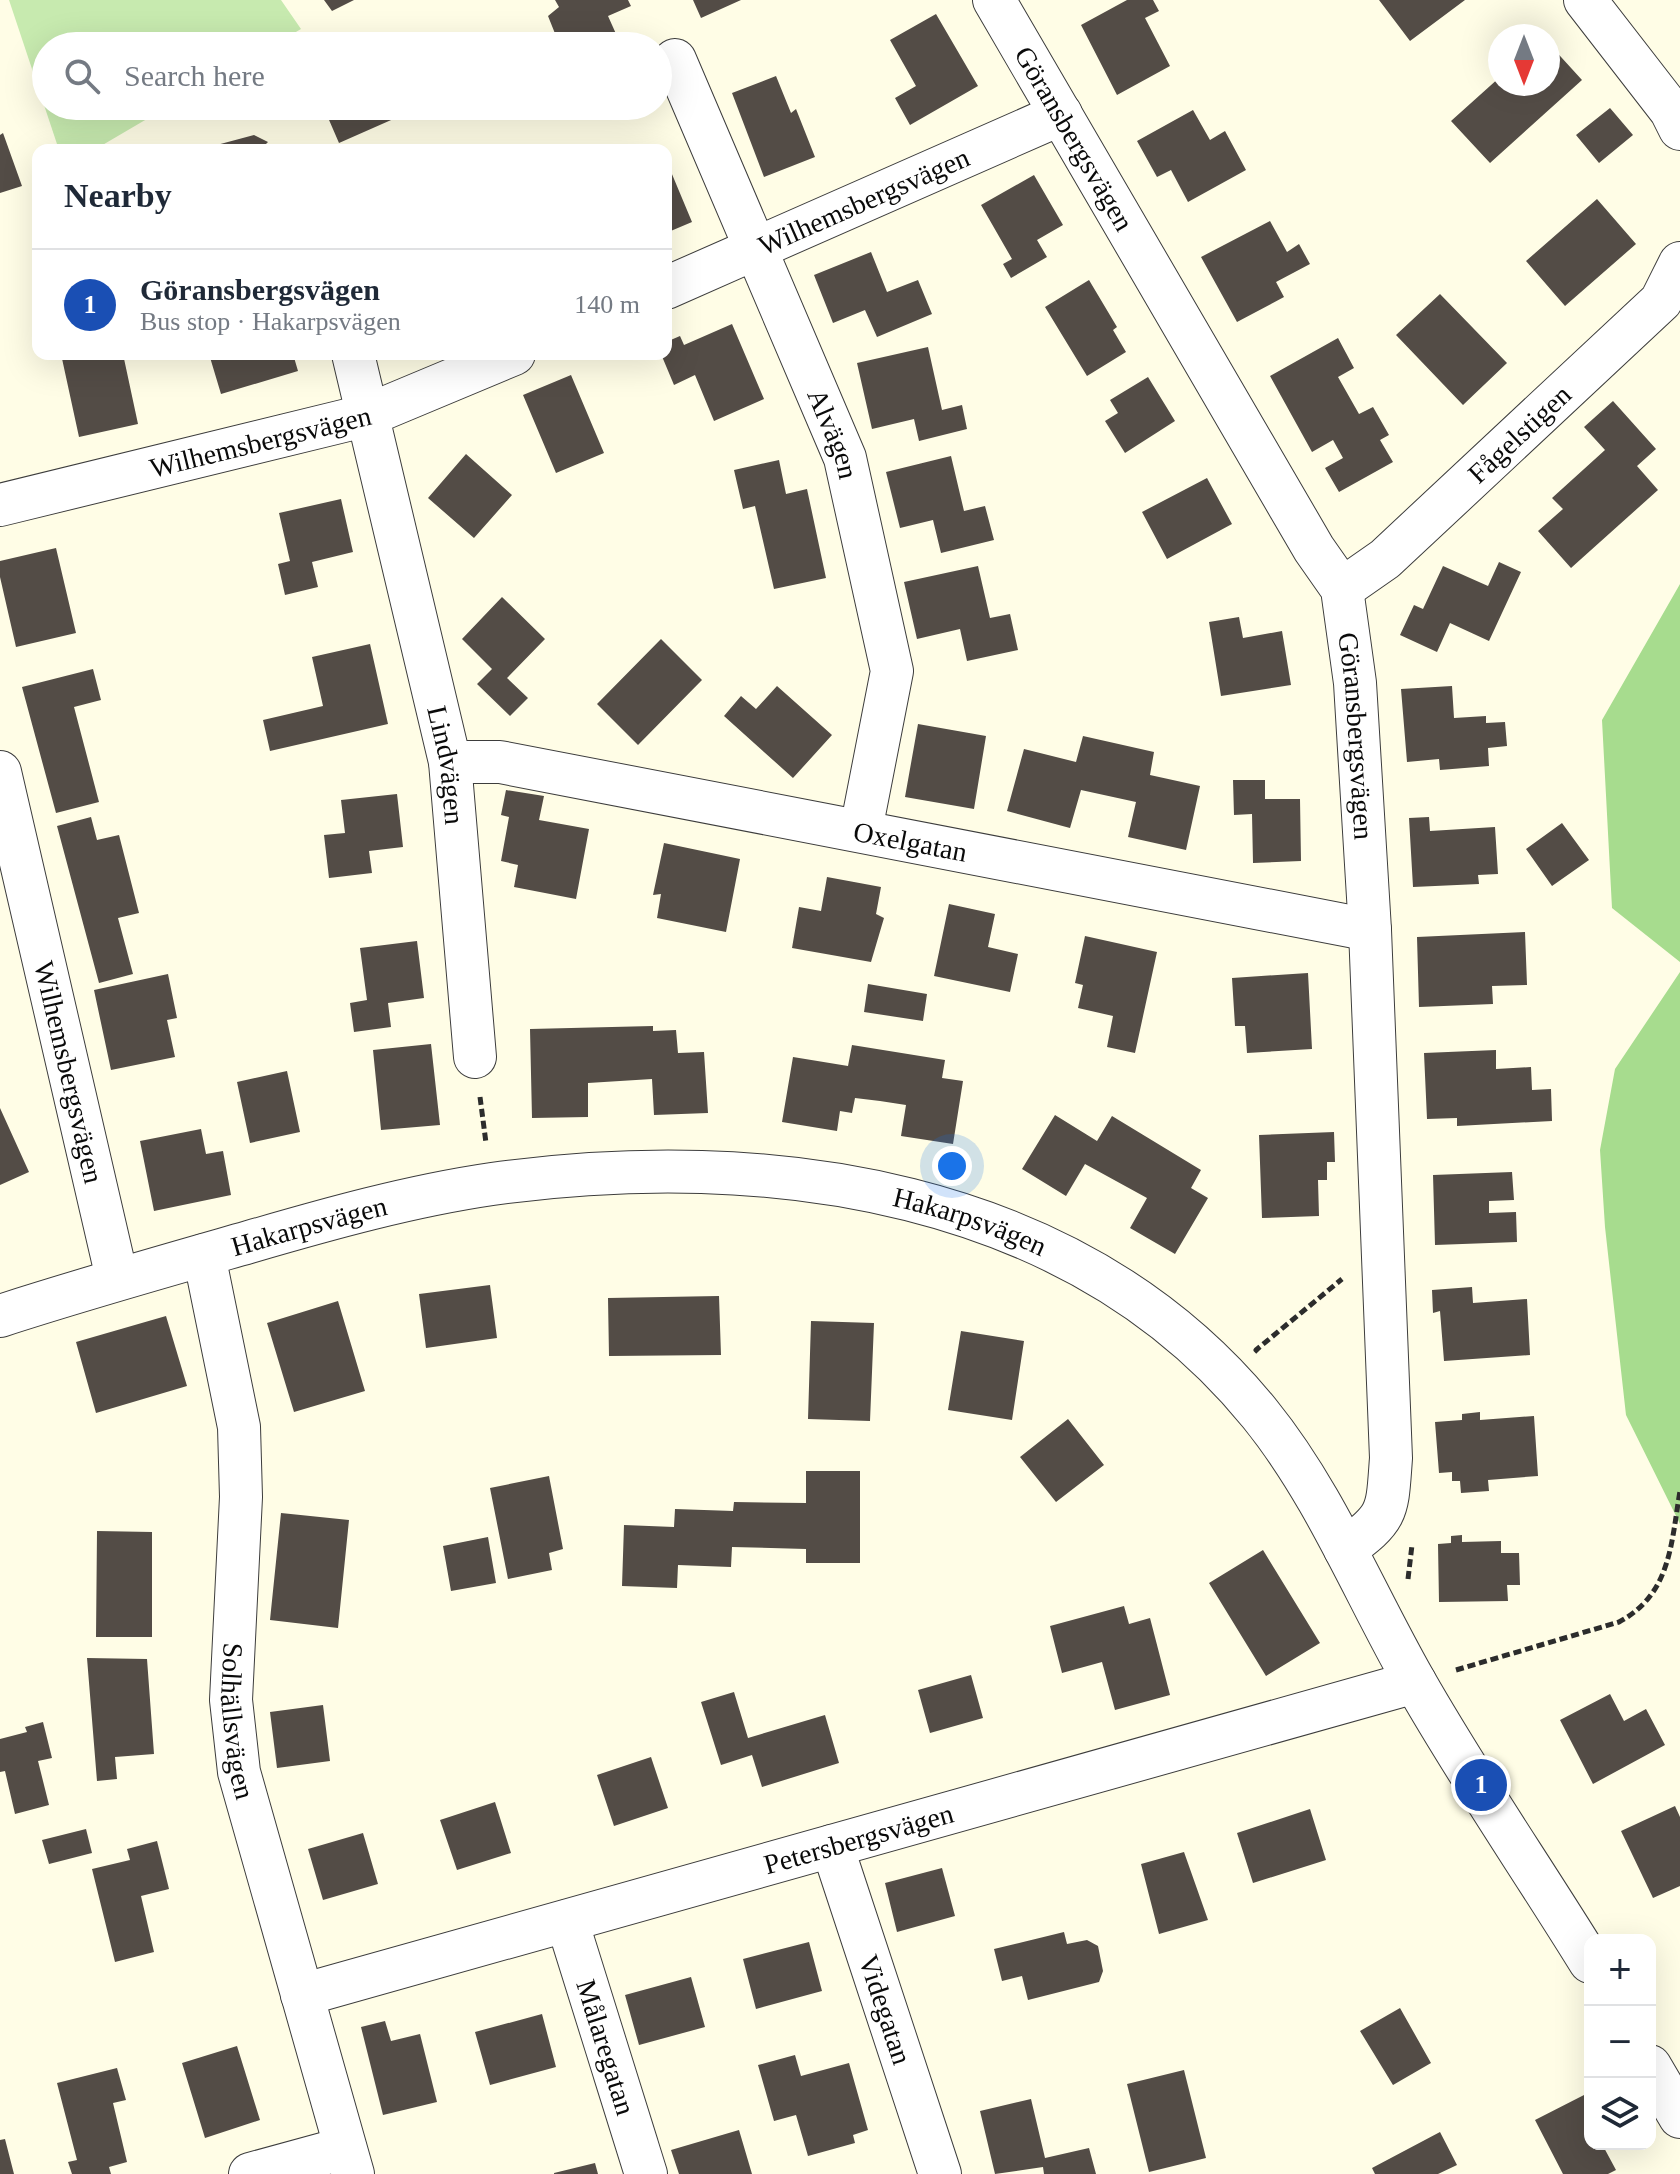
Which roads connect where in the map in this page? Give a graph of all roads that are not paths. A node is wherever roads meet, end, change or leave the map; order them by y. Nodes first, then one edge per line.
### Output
1 (994, 0) edge
2 (1585, 0) edge
3 (675, 60) dead end
4 (1061, 114) junction
5 (1680, 129) edge
6 (756, 249) junction
7 (1680, 263) edge
8 (672, 285) edge
9 (354, 360) edge
10 (500, 360) edge
11 (368, 415) junction
12 (0, 505) edge
13 (1342, 589) junction
14 (450, 762) junction
15 (0, 772) edge
16 (861, 830) junction
17 (1370, 930) junction
18 (475, 1057) road end
19 (204, 1255) junction
20 (117, 1278) junction
21 (0, 1316) edge
22 (1345, 1549) junction
23 (1415, 1682) junction
24 (832, 1846) junction
25 (567, 1921) junction
26 (1584, 1952) edge
27 (302, 1995) junction
28 (1656, 2076) edge
29 (1680, 2117) edge
30 (349, 2161) edge
31 (250, 2174) edge
32 (646, 2174) edge
33 (940, 2174) edge

1 - 4 street, Göransbergsvägen
2 - 5 street
3 - 6 street, Alvägen
4 - 6 street, Wilhemsbergsvägen
4 - 13 street, Göransbergsvägen
6 - 8 street, Wilhemsbergsvägen
6 - 16 street, Alvägen
7 - 13 street, Fågelstigen
9 - 11 street, Lindvägen
10 - 11 street, Wilhemsbergsvägen
11 - 12 street, Wilhemsbergsvägen
11 - 14 street, Lindvägen
13 - 17 street, Göransbergsvägen
14 - 16 street, Oxelgatan
14 - 18 street, Lindvägen
15 - 20 street, Wilhemsbergsvägen
16 - 17 street, Oxelgatan
17 - 22 street, Göransbergsvägen
19 - 20 street, Hakarpsvägen
19 - 22 street, Hakarpsvägen
19 - 27 street, Solhällsvägen
20 - 21 street, Hakarpsvägen
22 - 23 street, Hakarpsvägen
23 - 24 street, Petersbergsvägen
23 - 26 street, Hakarpsvägen
24 - 25 street, Petersbergsvägen
24 - 33 street, Videgatan
25 - 27 street, Petersbergsvägen
25 - 32 street, Målaregatan
27 - 30 street, Solhällsvägen
28 - 29 street
30 - 31 street

